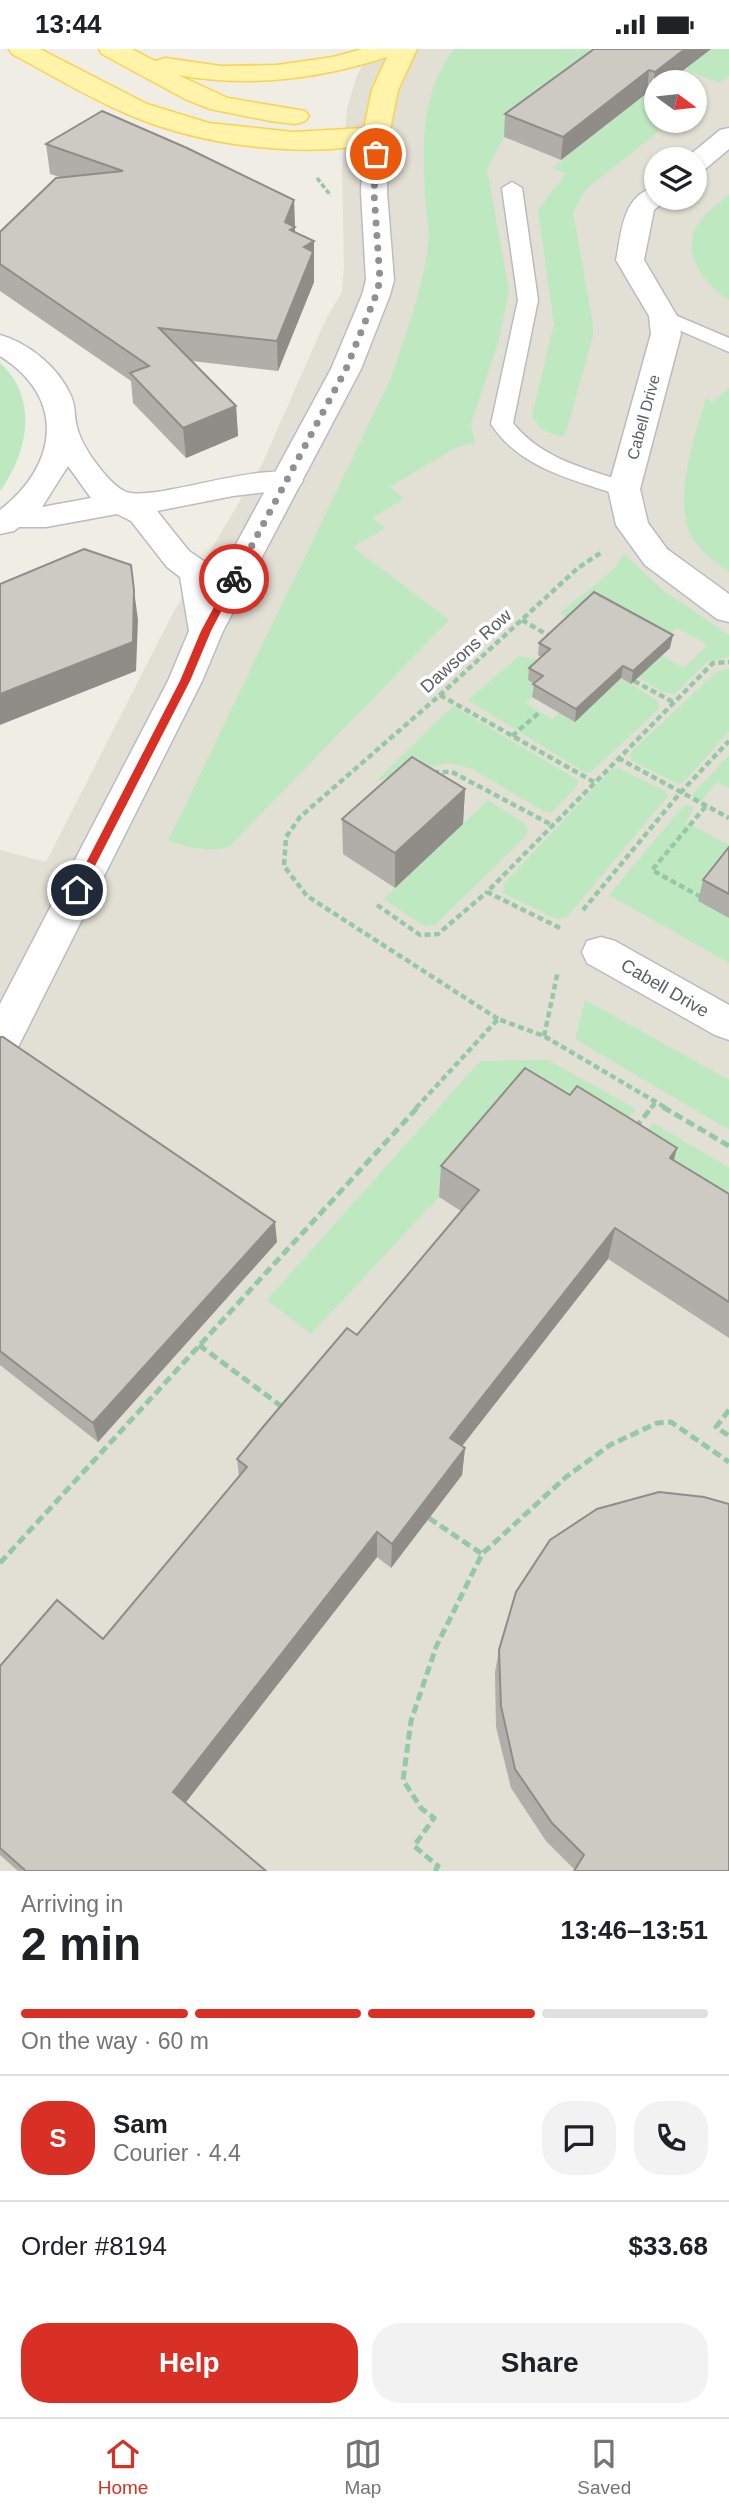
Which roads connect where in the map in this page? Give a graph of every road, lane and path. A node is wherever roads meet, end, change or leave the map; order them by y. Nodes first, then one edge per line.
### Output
1 (21, 49) edge
2 (387, 49) edge
3 (405, 49) edge
4 (121, 53) edge
5 (376, 135) junction
6 (729, 136) edge
7 (707, 154) edge
8 (310, 172) dead end
9 (512, 188) dead end
10 (644, 205) edge
11 (333, 207) dead end
12 (663, 316) junction
13 (0, 344) edge
14 (729, 346) edge
15 (63, 430) junction
16 (287, 481) junction
17 (624, 489) junction
18 (121, 503) junction
19 (6, 521) edge
20 (612, 547) dead end
21 (729, 611) edge
22 (522, 620) junction
23 (206, 631) junction
24 (555, 640) edge
25 (729, 662) edge
26 (634, 681) edge
27 (440, 695) junction
28 (673, 702) junction
29 (540, 712) dead end
30 (512, 736) junction
31 (729, 741) edge
32 (618, 758) junction
33 (423, 775) edge
34 (595, 783) junction
35 (680, 793) junction
36 (706, 806) junction
37 (729, 818) edge
38 (552, 825) junction
39 (487, 892) junction
40 (701, 897) dead end
41 (377, 905) dead end
42 (566, 931) junction
43 (601, 952) joint
44 (558, 970) dead end
45 (498, 1019) junction
46 (729, 1024) edge
47 (544, 1036) junction
48 (0, 1043) edge
49 (656, 1102) junction
50 (627, 1139) edge
51 (729, 1146) edge
52 (258, 1263) edge
53 (267, 1269) junction
54 (199, 1345) junction
55 (729, 1410) edge
56 (119, 1412) edge
57 (296, 1417) edge
58 (130, 1420) junction
59 (729, 1436) edge
60 (729, 1462) edge
61 (429, 1518) edge
62 (482, 1554) junction
63 (0, 1563) edge
64 (435, 1871) edge

1 - 5 main road
2 - 4 main road
3 - 5 main road
4 - 5 main road
5 - 16 street
6 - 7 street
8 - 11 path
9 - 17 lane
10 - 12 street
12 - 14 lane
12 - 17 street, Cabell Drive
13 - 15 street
15 - 18 street
15 - 19 street
16 - 18 street
16 - 23 street
17 - 21 street, Cabell Drive
18 - 19 street
18 - 23 street
20 - 22 path, Dawsons Row
22 - 24 path
22 - 27 path, Dawsons Row
23 - 48 street
25 - 28 path
26 - 28 path
27 - 30 path
27 - 45 path, Dawsons Row
28 - 32 path
29 - 30 path
30 - 34 path
31 - 35 path
32 - 34 path
32 - 35 path
33 - 38 path
34 - 38 path
35 - 36 path
35 - 42 path
36 - 37 path
36 - 40 path
38 - 39 path
39 - 41 path
39 - 42 path
42 - 43 path
43 - 46 street, Cabell Drive
44 - 47 path
45 - 47 path
45 - 53 path
47 - 49 path
49 - 50 path
49 - 51 path
52 - 53 path
53 - 54 path
54 - 57 path
54 - 58 path
55 - 59 path
56 - 58 path
58 - 63 path
60 - 62 path
61 - 62 path
62 - 64 path

